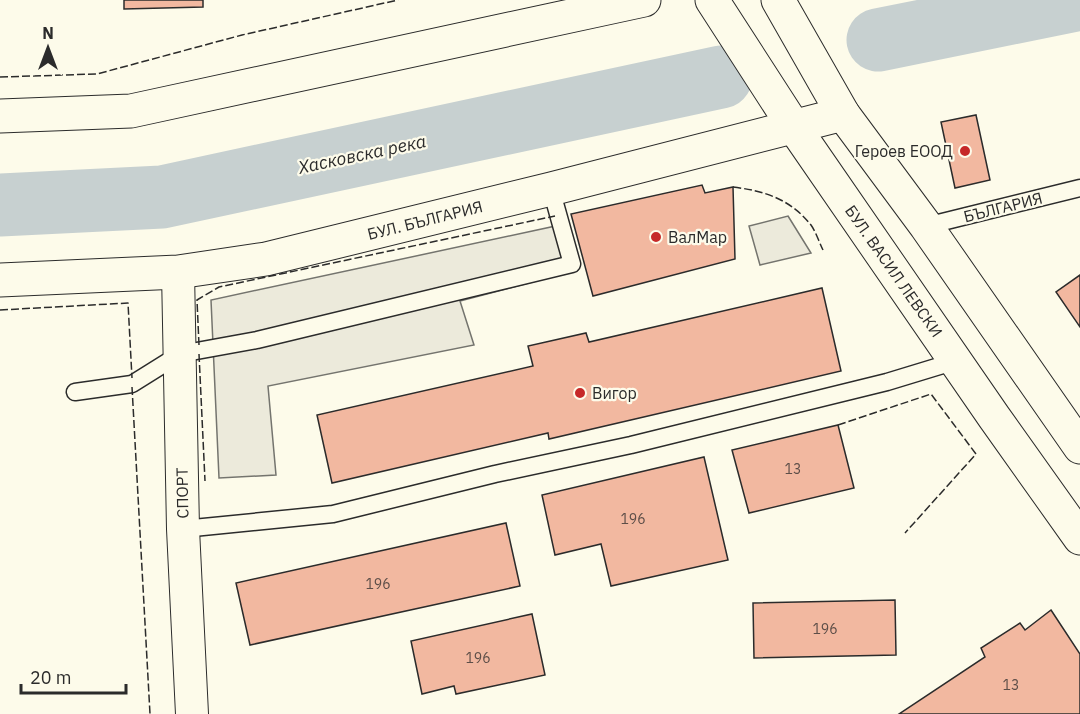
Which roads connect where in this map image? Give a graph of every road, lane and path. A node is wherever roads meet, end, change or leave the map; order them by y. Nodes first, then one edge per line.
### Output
1 (644, 0) edge
2 (712, 0) edge
3 (778, 0) edge
4 (843, 114) junction
5 (0, 116) edge
6 (794, 127) junction
7 (1080, 188) edge
8 (551, 189) junction
9 (926, 226) junction
10 (178, 272) junction
11 (0, 280) edge
12 (180, 354) junction
13 (956, 361) junction
14 (75, 392) dead end
15 (1080, 447) edge
16 (183, 530) junction
17 (1080, 538) edge
18 (192, 714) edge

1 - 5 street
2 - 6 street, БУЛ. ВАСИЛ ЛЕВСКИ
3 - 4 street
4 - 6 street, БУЛ. БЪЛГАРИЯ
4 - 9 street
6 - 8 street, БУЛ. БЪЛГАРИЯ
6 - 13 street, БУЛ. ВАСИЛ ЛЕВСКИ
7 - 9 lane, БЪЛГАРИЯ
8 - 10 street, БУЛ. БЪЛГАРИЯ
8 - 12 lane
9 - 15 street
10 - 11 street, БУЛ. БЪЛГАРИЯ
10 - 12 street, СПОРТ
12 - 14 lane
12 - 16 street, СПОРТ
13 - 16 lane
13 - 17 street, БУЛ. ВАСИЛ ЛЕВСКИ
16 - 18 street, СПОРТ

